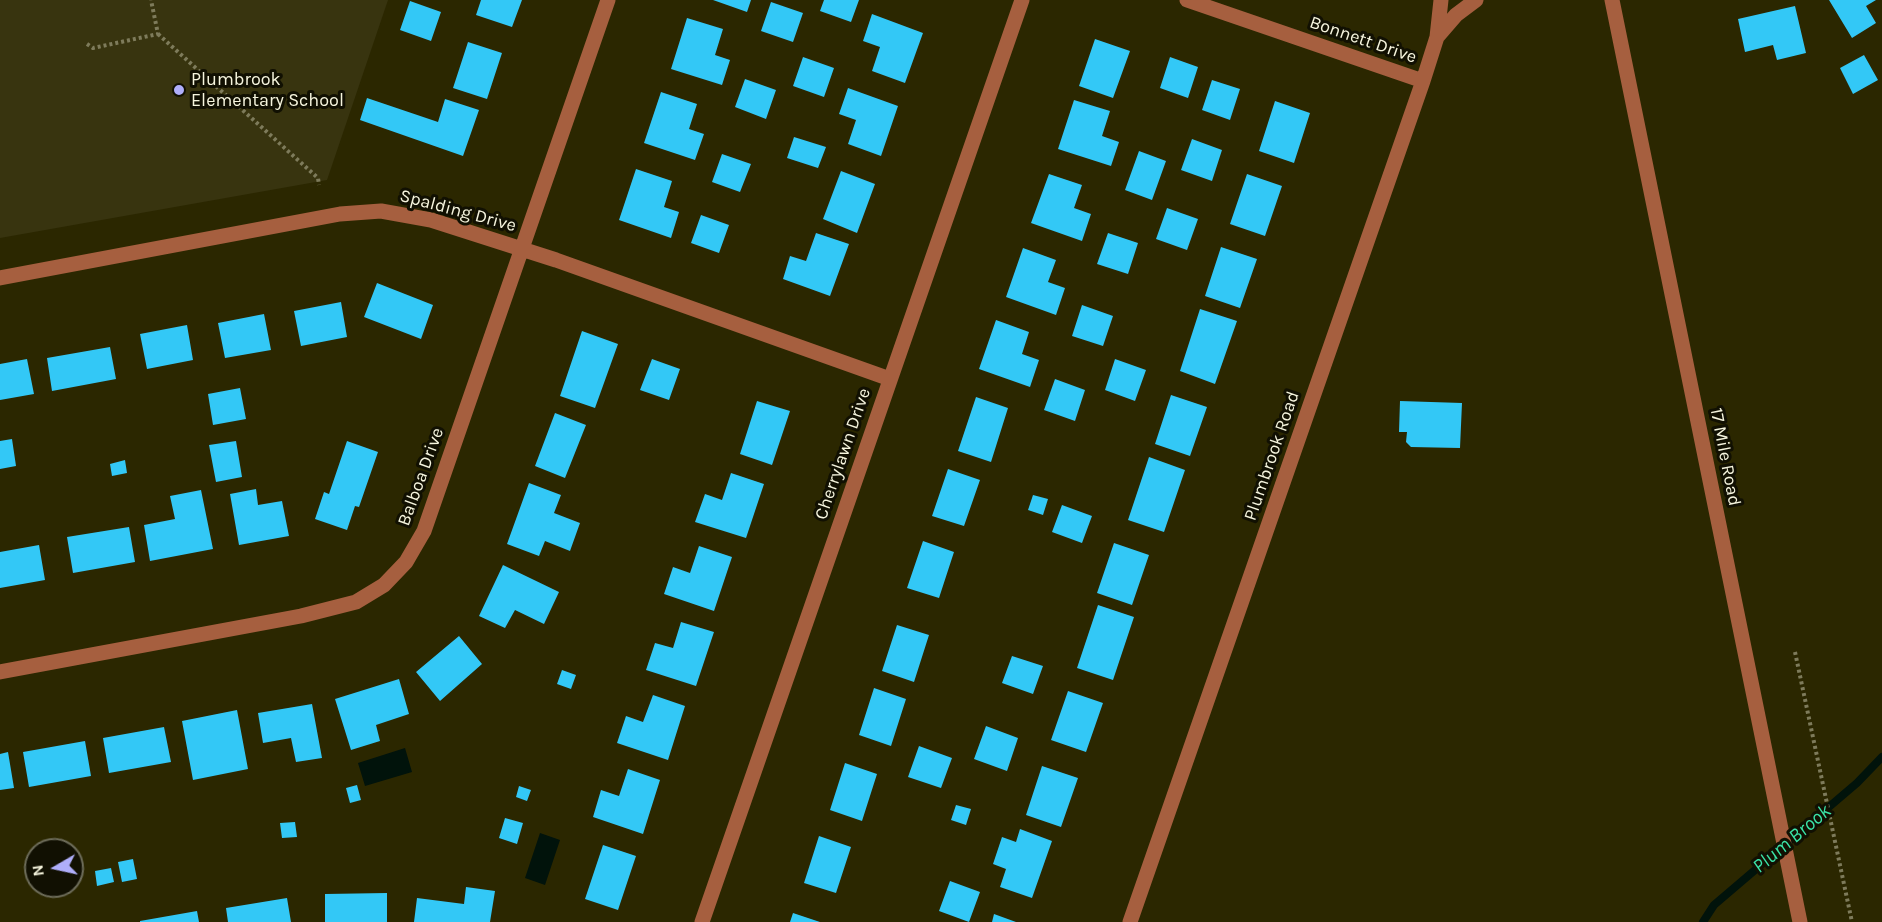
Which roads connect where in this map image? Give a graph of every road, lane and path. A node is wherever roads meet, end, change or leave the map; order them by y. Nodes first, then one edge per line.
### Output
1 (151, 0) edge
2 (608, 0) edge
3 (1022, 0) edge
4 (1187, 0) edge
5 (1441, 0) edge
6 (1476, 0) edge
7 (1612, 0) edge
8 (158, 34) junction
9 (1437, 37) junction
10 (87, 44) dead end
11 (1423, 81) junction
12 (319, 185) dead end
13 (523, 249) junction
14 (0, 278) edge
15 (890, 379) junction
16 (1796, 652) dead end
17 (0, 672) edge
18 (702, 922) edge
19 (1130, 922) edge
20 (1800, 922) edge
21 (1852, 922) edge

1 - 8 path
2 - 13 street, Balboa Drive
3 - 15 street, Cherrylawn Drive
4 - 11 street, Bonnett Drive
5 - 9 street, Plumbrook Road
6 - 9 street
7 - 20 street, 17 Mile Road
8 - 10 path
8 - 12 path
9 - 11 street, Plumbrook Road
11 - 19 street, Plumbrook Road
13 - 14 street, Spalding Drive
13 - 15 street, Spalding Drive
13 - 17 street, Balboa Drive
15 - 18 street, Cherrylawn Drive
16 - 21 path

